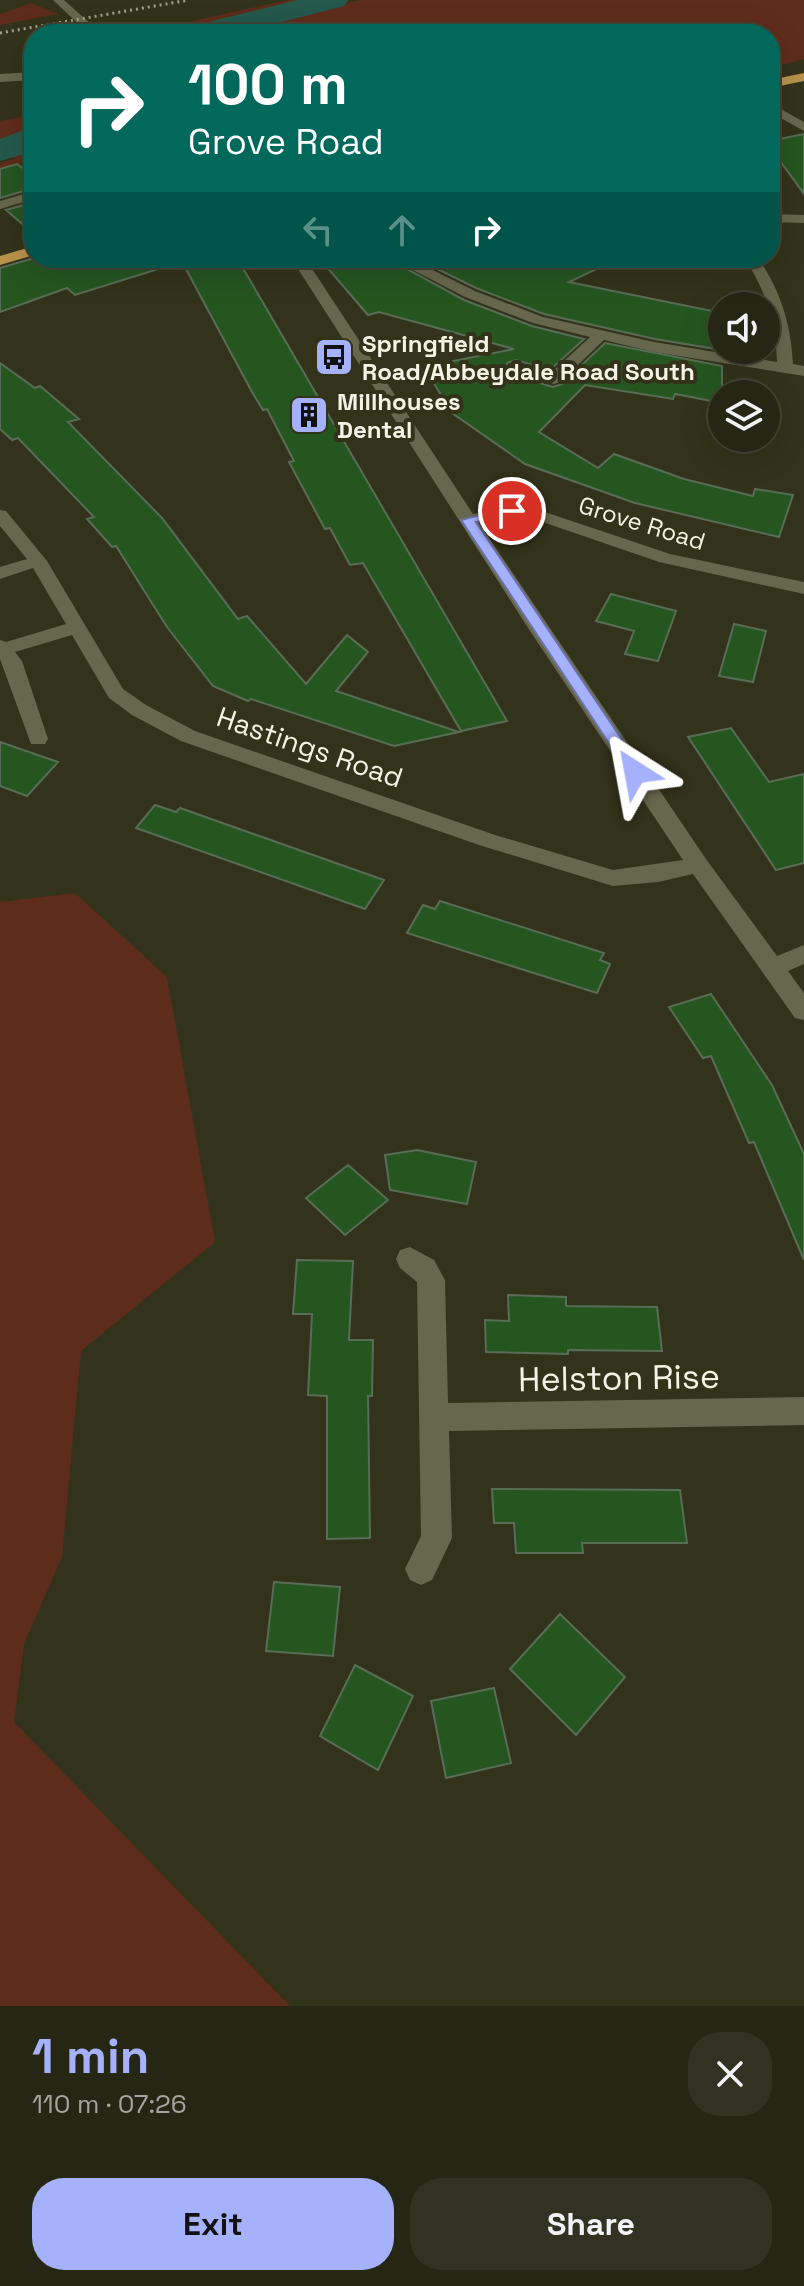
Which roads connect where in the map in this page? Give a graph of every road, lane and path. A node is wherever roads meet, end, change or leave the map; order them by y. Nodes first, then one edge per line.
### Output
1 (67, 5) edge
2 (86, 24) edge
3 (24, 77) edge
4 (804, 77) edge
5 (0, 78) edge
6 (780, 82) edge
7 (780, 113) edge
8 (804, 127) edge
9 (24, 199) edge
10 (0, 205) edge
11 (780, 218) edge
12 (804, 219) edge
13 (24, 253) edge
14 (0, 261) edge
15 (304, 268) edge
16 (417, 268) edge
17 (758, 268) edge
18 (600, 335) junction
19 (515, 368) dead end
20 (785, 368) junction
21 (804, 371) edge
22 (0, 515) edge
23 (468, 520) junction
24 (38, 561) junction
25 (0, 573) edge
26 (804, 588) edge
27 (78, 627) junction
28 (1, 648) edge
29 (38, 739) dead end
30 (698, 865) junction
31 (804, 954) edge
32 (773, 967) junction
33 (804, 1011) edge
34 (410, 1259) dead end
35 (804, 1411) edge
36 (435, 1417) junction
37 (421, 1569) dead end

1 - 2 street
3 - 5 street
4 - 6 main road
7 - 8 street
9 - 10 street
11 - 12 street
13 - 14 main road
15 - 23 street
16 - 18 street
17 - 20 street
18 - 19 street
18 - 20 street
20 - 21 street
22 - 24 street, Hastings Road
23 - 26 street, Grove Road
23 - 30 street
24 - 25 street
24 - 27 street, Hastings Road
27 - 28 street
27 - 30 street, Hastings Road
28 - 29 street
30 - 32 street
31 - 32 street
32 - 33 street
34 - 36 street
35 - 36 street, Helston Rise
36 - 37 street

